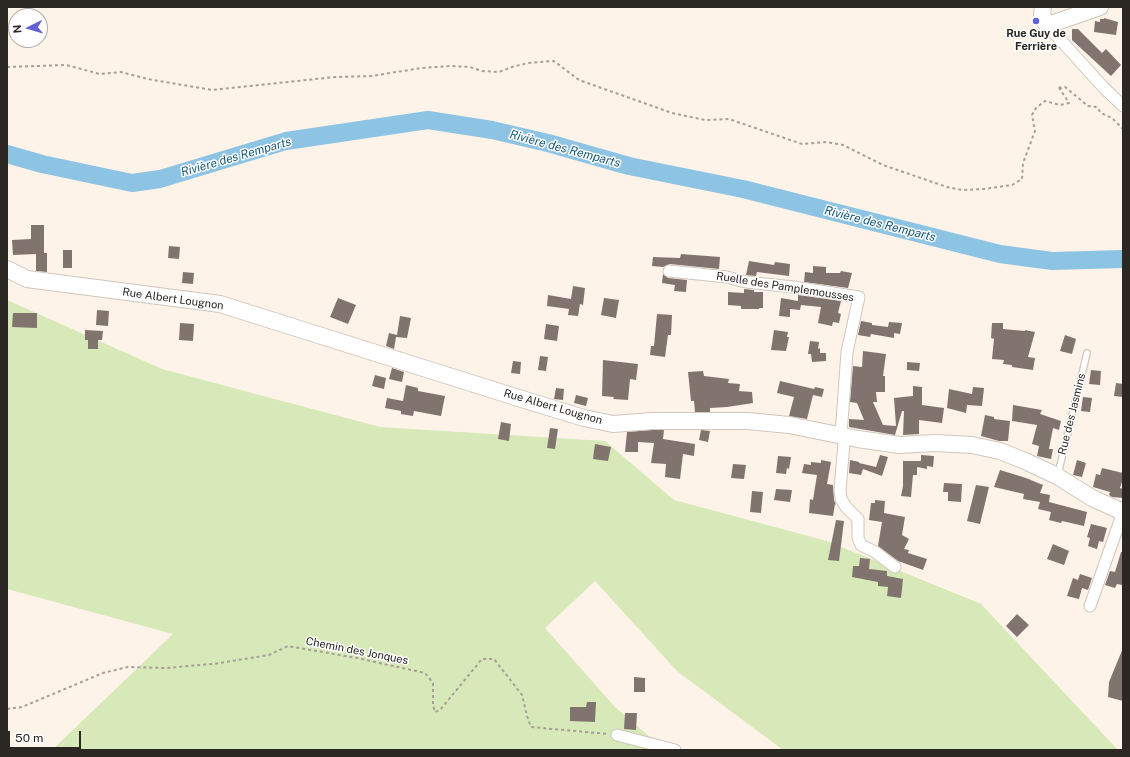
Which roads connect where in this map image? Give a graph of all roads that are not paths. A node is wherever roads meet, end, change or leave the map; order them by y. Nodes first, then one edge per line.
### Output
1 (1043, 7) edge
2 (1100, 7) edge
3 (1046, 24) junction
4 (1123, 106) edge
5 (7, 270) edge
6 (669, 270) dead end
7 (1087, 353) dead end
8 (843, 435) junction
9 (1057, 476) junction
10 (1123, 512) edge
11 (895, 567) dead end
12 (1090, 606) dead end
13 (617, 735) road end
14 (675, 750) edge

1 - 3 street
2 - 3 street
3 - 4 street
5 - 8 street, Rue Albert Lougnon
6 - 8 street, Ruelle des Pamplemousses
7 - 9 lane, Rue des Jasmins
8 - 9 street, Rue Albert Lougnon
8 - 11 street
9 - 10 street, Rue Albert Lougnon
10 - 12 street, Rue Albert Lougnon
13 - 14 street

